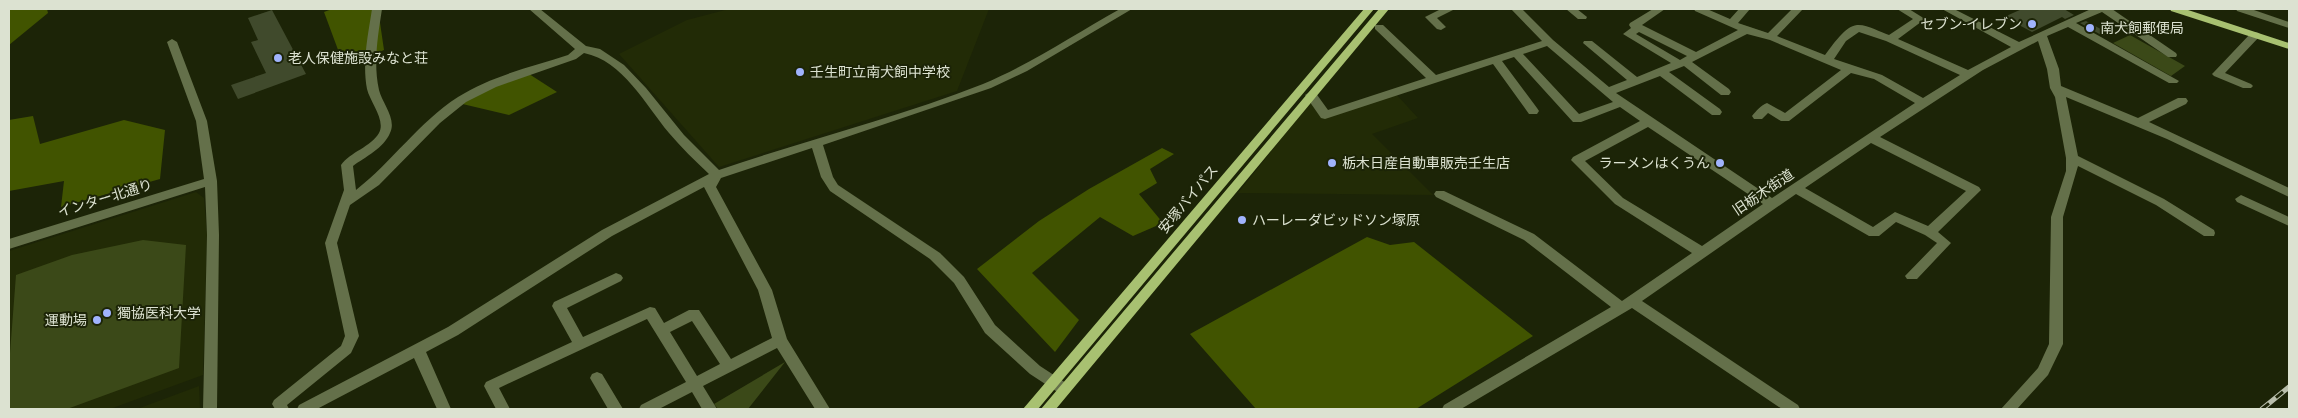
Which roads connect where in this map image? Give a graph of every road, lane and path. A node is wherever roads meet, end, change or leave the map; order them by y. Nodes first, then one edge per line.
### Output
1 (377, 9) edge
2 (534, 9) edge
3 (1127, 9) edge
4 (1369, 9) edge
5 (1384, 9) edge
6 (1450, 9) edge
7 (1516, 9) edge
8 (1571, 9) edge
9 (1660, 9) edge
10 (1699, 9) edge
11 (1745, 9) edge
12 (1798, 9) edge
13 (1902, 9) edge
14 (1947, 9) edge
15 (2105, 9) edge
16 (2175, 9) edge
17 (2241, 9) edge
18 (2088, 10) edge
19 (1582, 17) dead end
20 (2068, 23) junction
21 (1731, 24) junction
22 (2289, 25) edge
23 (1379, 27) dead end
24 (1441, 27) dead end
25 (1639, 27) junction
26 (1746, 30) junction
27 (2041, 35) junction
28 (2255, 35) junction
29 (1770, 37) junction
30 (1890, 39) junction
31 (172, 42) dead end
32 (1549, 42) junction
33 (1588, 43) dead end
34 (2289, 46) edge
35 (2020, 47) junction
36 (582, 49) junction
37 (1516, 53) junction
38 (2172, 55) dead end
39 (1696, 56) junction
40 (1495, 59) junction
41 (1827, 60) junction
42 (1682, 63) junction
43 (1849, 69) junction
44 (1661, 71) junction
45 (1969, 74) junction
46 (1433, 79) junction
47 (1635, 81) junction
48 (2173, 81) dead end
49 (2248, 86) dead end
50 (2056, 88) junction
51 (1609, 91) junction
52 (1725, 92) dead end
53 (1310, 95) junction
54 (2182, 100) dead end
55 (1621, 103) junction
56 (1923, 103) junction
57 (1533, 111) dead end
58 (1716, 112) dead end
59 (1758, 116) dead end
60 (1648, 122) junction
61 (2138, 122) junction
62 (1871, 138) junction
63 (818, 144) junction
64 (2072, 158) junction
65 (717, 175) junction
66 (211, 181) junction
67 (1795, 188) junction
68 (2289, 193) edge
69 (1440, 194) dead end
70 (2241, 199) dead end
71 (346, 202) junction
72 (1772, 204) junction
73 (2289, 222) edge
74 (1930, 232) junction
75 (2209, 233) dead end
76 (9, 244) edge
77 (1701, 252) junction
78 (1912, 276) dead end
79 (616, 278) dead end
80 (1626, 304) junction
81 (662, 330) junction
82 (780, 340) junction
83 (580, 344) junction
84 (418, 350) junction
85 (729, 367) junction
86 (598, 378) dead end
87 (1052, 383) junction
88 (694, 385) junction
89 (1064, 389) junction
90 (441, 408) edge
91 (1453, 408) edge
92 (210, 409) edge
93 (282, 409) edge
94 (304, 409) edge
95 (503, 409) edge
96 (616, 409) edge
97 (646, 409) edge
98 (710, 409) edge
99 (823, 409) edge
100 (1030, 409) edge
101 (1048, 409) edge
102 (1793, 409) edge
103 (2008, 409) edge

1 - 71 street
2 - 36 street
3 - 63 street
4 - 87 main road, 安塚バイパス
5 - 53 main road, 安塚バイパス
6 - 24 street
7 - 32 street
8 - 19 street
9 - 25 street
10 - 21 street
11 - 21 street
12 - 29 street
13 - 30 street
14 - 35 street
15 - 38 street
16 - 28 main road
17 - 22 street
18 - 20 street, 旧栃木街道
20 - 27 street, 旧栃木街道
20 - 48 street
21 - 26 street
23 - 46 street
25 - 39 street
25 - 42 street
26 - 29 street
26 - 39 street
27 - 35 street, 旧栃木街道
27 - 50 street
28 - 34 main road
28 - 49 street
29 - 41 street
30 - 41 street
30 - 45 street
31 - 66 street
32 - 37 street
32 - 51 street
33 - 47 street
35 - 45 street, 旧栃木街道
36 - 65 street
36 - 71 street
37 - 40 street
37 - 55 street
39 - 42 street
40 - 46 street
40 - 57 street
41 - 43 street
42 - 44 street
42 - 52 street
43 - 56 street
43 - 59 street
44 - 47 street
44 - 58 street
45 - 56 street, 旧栃木街道
46 - 53 street
47 - 51 street
50 - 61 street
50 - 64 street
51 - 55 street
53 - 89 main road, 安塚バイパス
54 - 61 street
55 - 60 street
56 - 62 street, 旧栃木街道
60 - 72 street
60 - 77 street
61 - 68 street
62 - 67 street, 旧栃木街道
62 - 74 street
63 - 65 street
63 - 87 street
64 - 75 street
64 - 103 street
65 - 82 street
65 - 84 street
66 - 76 street, インター北通り
66 - 92 street
67 - 72 street, 旧栃木街道
67 - 74 street
69 - 80 street
70 - 73 street
71 - 93 street
72 - 77 street, 旧栃木街道
74 - 78 street
77 - 80 street, 旧栃木街道
79 - 83 street
80 - 91 street, 旧栃木街道
80 - 102 street
81 - 83 street
81 - 85 street
81 - 88 street
82 - 85 street
82 - 99 street
83 - 95 street
84 - 90 street
84 - 94 street
85 - 88 street
86 - 96 street
87 - 89 street
87 - 100 main road, 安塚バイパス
88 - 97 street
88 - 98 street
89 - 101 main road, 安塚バイパス

